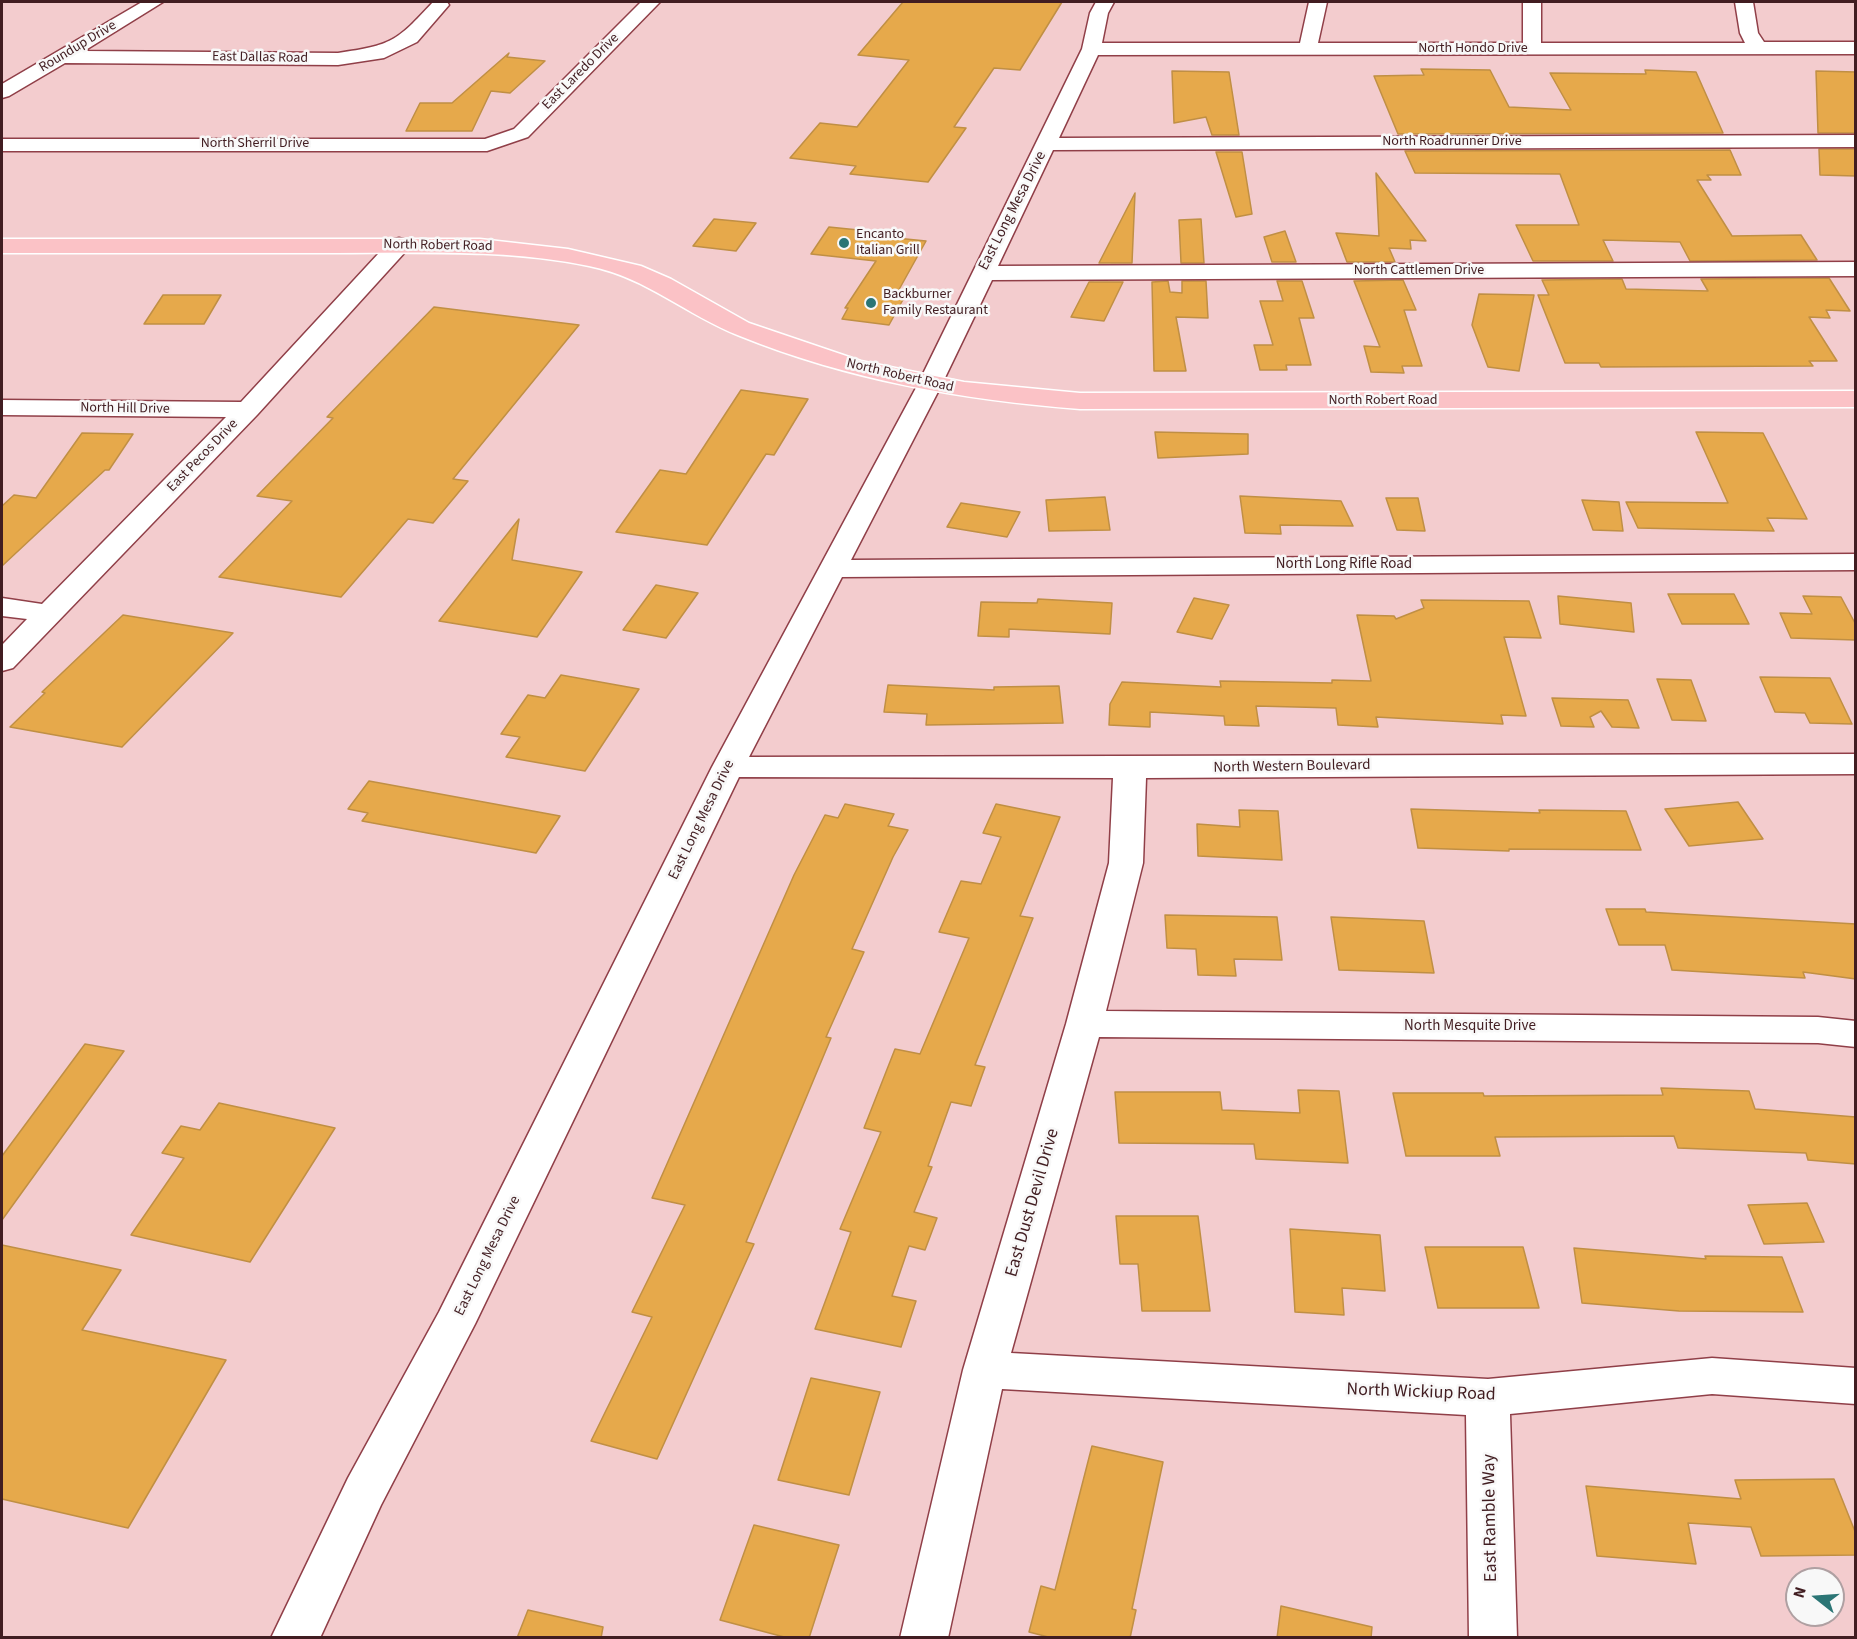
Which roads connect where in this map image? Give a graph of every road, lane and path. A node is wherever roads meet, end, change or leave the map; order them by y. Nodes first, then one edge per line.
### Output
1 (154, 2) edge
2 (651, 2) edge
3 (1105, 2) edge
4 (1318, 2) edge
5 (1532, 2) edge
6 (1744, 2) edge
7 (440, 5) dead end
8 (1308, 48) junction
9 (1758, 48) junction
10 (1856, 48) edge
11 (1091, 49) junction
12 (1532, 49) junction
13 (62, 57) junction
14 (2, 92) edge
15 (508, 139) joint
16 (1856, 141) edge
17 (1048, 144) junction
18 (2, 145) edge
19 (399, 245) junction
20 (2, 246) edge
21 (1856, 269) edge
22 (982, 273) junction
23 (928, 386) junction
24 (1856, 399) edge
25 (2, 407) edge
26 (248, 410) junction
27 (1856, 562) edge
28 (832, 569) junction
29 (2, 607) edge
30 (48, 614) junction
31 (2, 662) edge
32 (1856, 764) edge
33 (728, 767) junction
34 (1130, 768) junction
35 (1084, 1024) junction
36 (1856, 1034) edge
37 (985, 1370) junction
38 (1856, 1386) edge
39 (1488, 1398) junction
40 (294, 1638) edge
41 (924, 1638) edge
42 (1493, 1638) edge

1 - 13 street, Roundup Drive
2 - 15 street, East Laredo Drive
3 - 11 street, East Long Mesa Drive
4 - 8 street
5 - 12 street
6 - 9 street
7 - 13 street, East Dallas Road
8 - 11 street, North Hondo Drive
8 - 12 street, North Hondo Drive
9 - 10 street, North Hondo Drive
9 - 12 street, North Hondo Drive
11 - 17 street, East Long Mesa Drive
13 - 14 street, Roundup Drive
15 - 18 street, North Sherril Drive
16 - 17 street, North Roadrunner Drive
17 - 22 street, East Long Mesa Drive
19 - 20 main road, North Robert Road
19 - 23 main road, North Robert Road
19 - 26 street, East Pecos Drive
21 - 22 street, North Cattlemen Drive
22 - 23 street, East Long Mesa Drive
23 - 24 main road, North Robert Road
23 - 28 street, East Long Mesa Drive
25 - 26 street, North Hill Drive
26 - 30 street, East Pecos Drive
27 - 28 street, North Long Rifle Road
28 - 33 street, East Long Mesa Drive
29 - 30 street
30 - 31 street, East Pecos Drive
32 - 34 street, North Western Boulevard
33 - 34 street, North Western Boulevard
33 - 40 street, East Long Mesa Drive
34 - 35 street, East Dust Devil Drive
35 - 36 street, North Mesquite Drive
35 - 37 street, East Dust Devil Drive
37 - 39 street, North Wickiup Road
37 - 41 street, East Dust Devil Drive
38 - 39 street, North Wickiup Road
39 - 42 street, East Ramble Way

